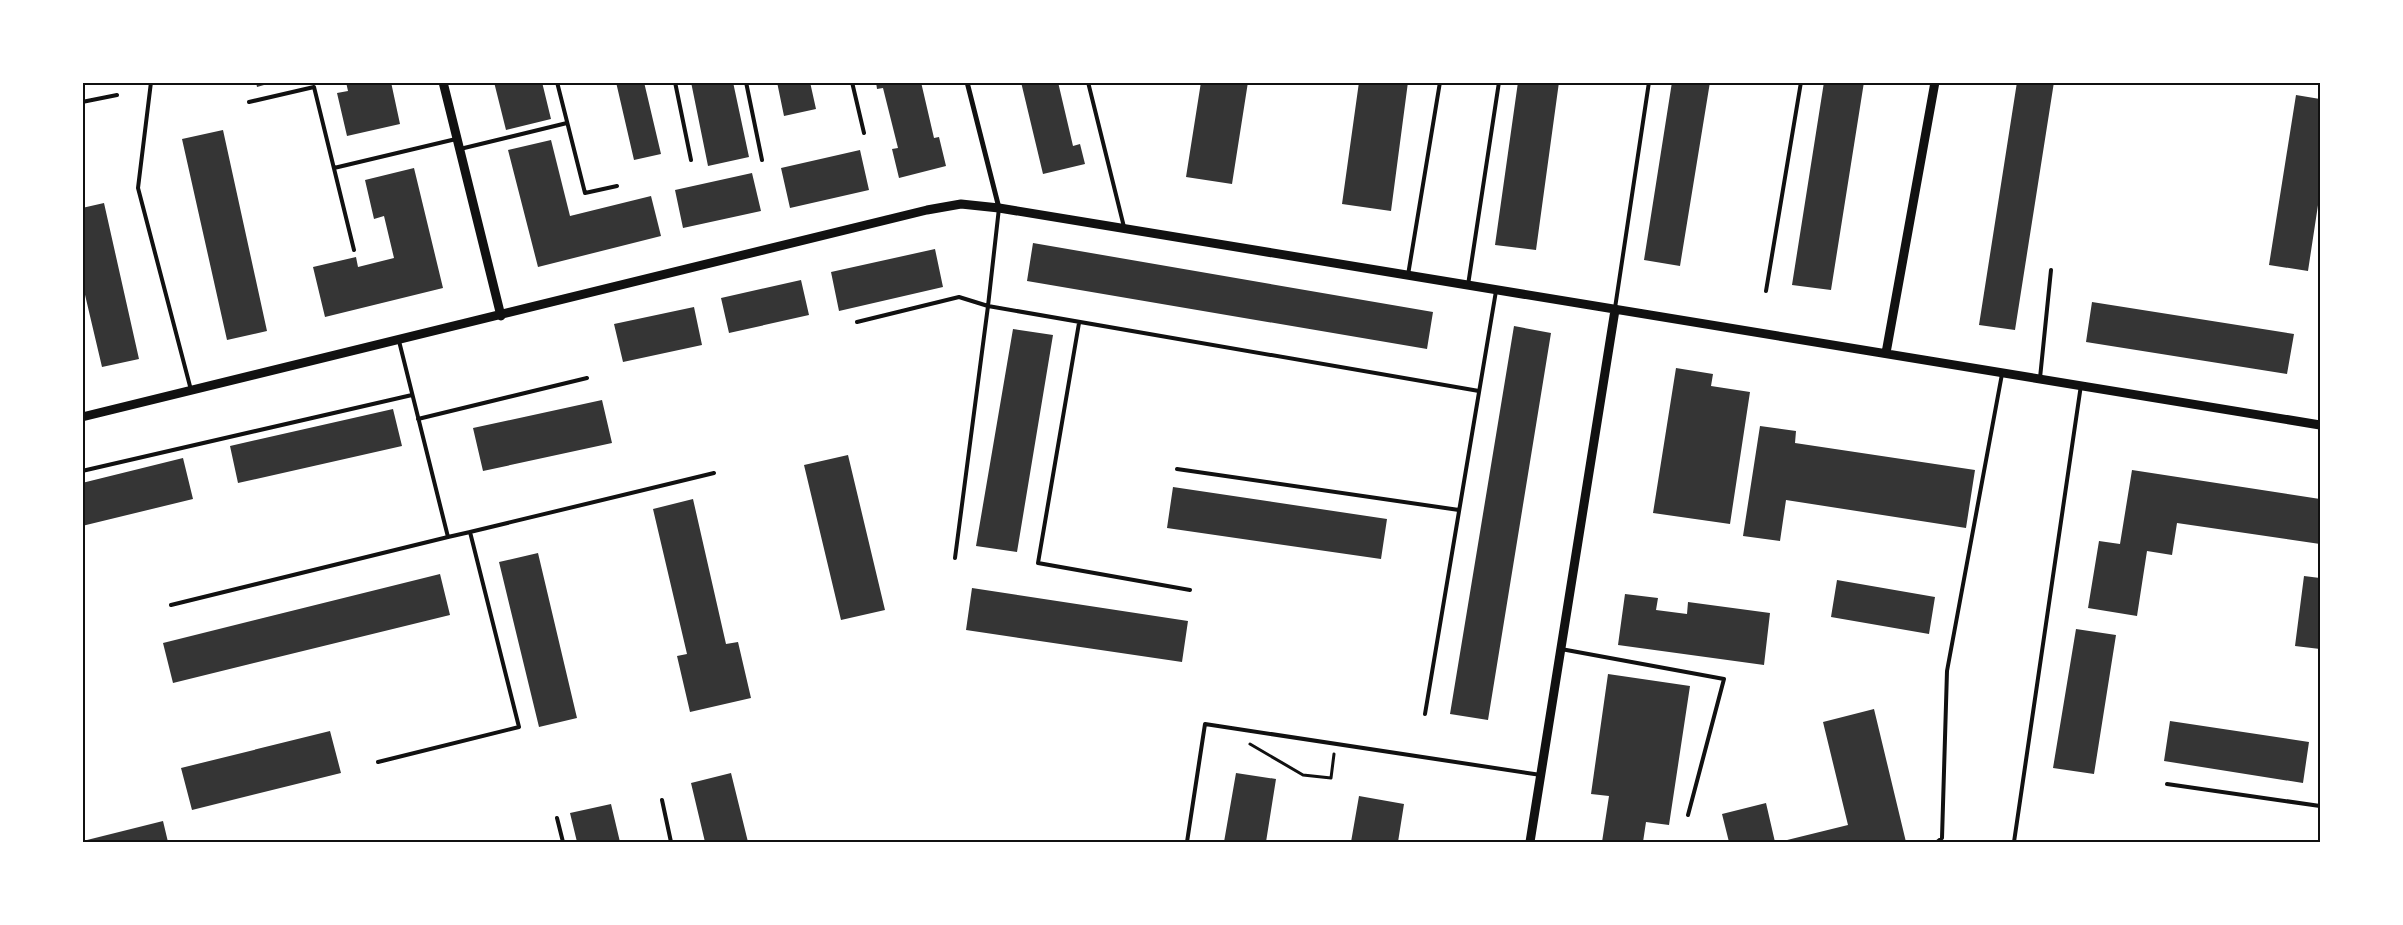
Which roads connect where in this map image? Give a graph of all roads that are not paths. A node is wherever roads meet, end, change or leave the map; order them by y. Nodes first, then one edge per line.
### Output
1 (151, 82) edge
2 (443, 82) edge
3 (556, 82) edge
4 (675, 82) edge
5 (746, 82) edge
6 (852, 82) edge
7 (967, 82) edge
8 (1088, 82) edge
9 (1440, 82) edge
10 (1499, 82) edge
11 (1649, 82) edge
12 (1801, 82) edge
13 (1935, 82) edge
14 (118, 95) dead end
15 (82, 102) edge
16 (249, 102) dead end
17 (567, 123) junction
18 (864, 133) dead end
19 (458, 138) junction
20 (460, 149) junction
21 (691, 160) dead end
22 (762, 160) dead end
23 (334, 168) junction
24 (617, 186) dead end
25 (999, 208) junction
26 (1125, 229) junction
27 (354, 250) dead end
28 (2051, 270) dead end
29 (1408, 276) junction
30 (1468, 286) junction
31 (1496, 291) junction
32 (1766, 292) dead end
33 (988, 306) junction
34 (1615, 310) junction
35 (501, 316) junction
36 (857, 322) dead end
37 (1079, 323) junction
38 (399, 340) junction
39 (1886, 353) junction
40 (2002, 372) junction
41 (587, 378) dead end
42 (2040, 378) junction
43 (2081, 385) junction
44 (1479, 391) junction
45 (191, 392) junction
46 (412, 395) junction
47 (82, 417) edge
48 (418, 419) junction
49 (2320, 425) edge
50 (1177, 470) dead end
51 (82, 471) edge
52 (714, 472) dead end
53 (1459, 510) junction
54 (470, 532) junction
55 (448, 537) junction
56 (955, 558) dead end
57 (1190, 590) dead end
58 (171, 605) dead end
59 (1560, 649) junction
60 (1425, 714) dead end
61 (378, 762) dead end
62 (1541, 775) junction
63 (2167, 784) dead end
64 (662, 800) dead end
65 (2320, 806) edge
66 (1688, 815) dead end
67 (558, 818) dead end
68 (563, 842) edge
69 (671, 842) edge
70 (1187, 842) edge
71 (1530, 842) edge
72 (1937, 842) edge
73 (2014, 842) edge

1 - 45 lane
2 - 19 street
3 - 17 lane
4 - 21 lane
5 - 22 lane
6 - 18 lane
7 - 25 street
8 - 26 lane
9 - 29 lane
10 - 30 lane
11 - 34 lane
12 - 32 lane
13 - 39 street
14 - 15 lane
16 - 23 lane
17 - 20 lane
17 - 24 lane
19 - 20 street
19 - 23 lane
20 - 35 street
23 - 27 lane
25 - 26 street
25 - 33 lane
25 - 35 street
26 - 29 street
28 - 42 lane
29 - 30 street
30 - 31 street
31 - 34 street
31 - 44 lane
33 - 36 lane
33 - 37 lane
33 - 56 lane
34 - 39 street
34 - 59 street
35 - 38 street
37 - 44 lane
37 - 57 lane
38 - 45 street
38 - 46 lane
39 - 40 street
40 - 42 street
40 - 72 lane
41 - 48 lane
42 - 43 street
43 - 49 street
43 - 73 lane
44 - 53 lane
45 - 47 street
46 - 48 lane
46 - 51 lane
48 - 55 lane
50 - 53 lane
52 - 54 lane
53 - 60 lane
54 - 55 lane
54 - 61 lane
55 - 58 lane
59 - 62 street
59 - 66 lane
62 - 70 lane
62 - 71 street
63 - 65 lane
64 - 69 lane
67 - 68 lane

